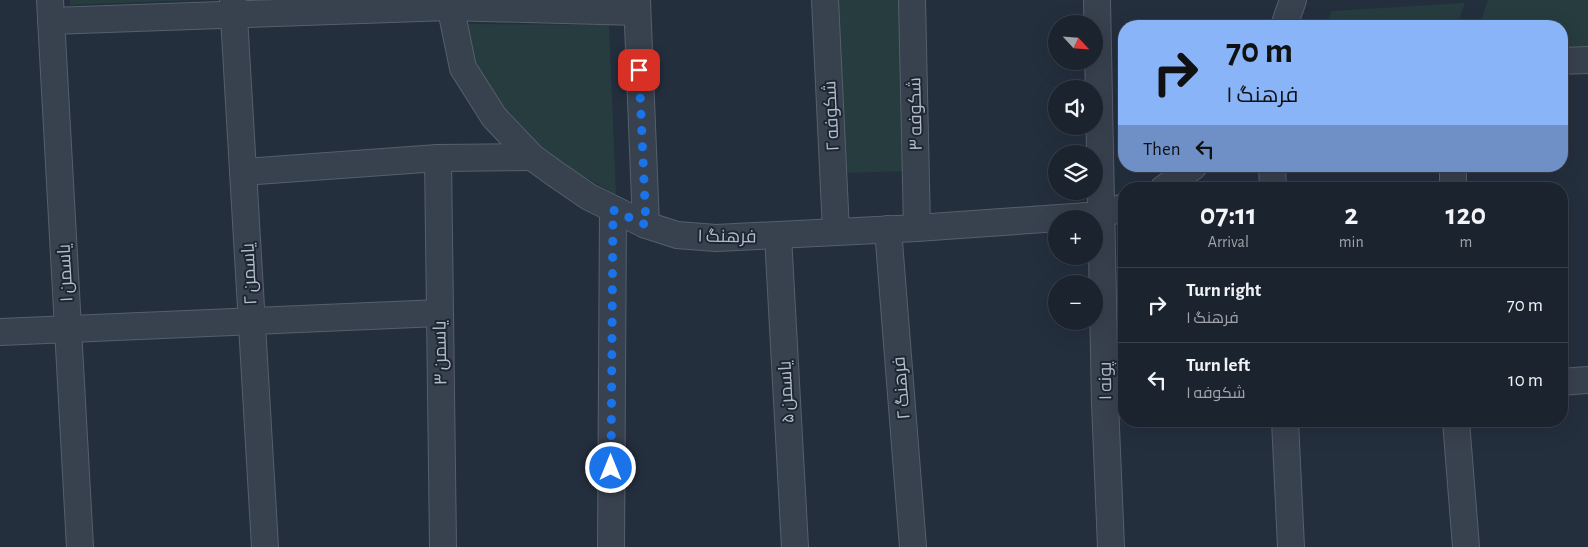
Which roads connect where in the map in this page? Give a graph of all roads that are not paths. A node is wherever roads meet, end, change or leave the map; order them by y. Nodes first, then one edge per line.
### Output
1 (825, 0) edge
2 (912, 0) edge
3 (1097, 0) edge
4 (1293, 0) edge
5 (449, 4) edge
6 (637, 6) edge
7 (234, 8) edge
8 (51, 11) edge
9 (1286, 20) edge
10 (1588, 60) edge
11 (1568, 61) edge
12 (532, 157) junction
13 (438, 158) junction
14 (243, 172) junction
15 (1186, 172) edge
16 (1172, 182) edge
17 (613, 210) junction
18 (1112, 211) edge
19 (646, 225) junction
20 (917, 228) junction
21 (888, 229) junction
22 (836, 231) junction
23 (778, 236) junction
24 (439, 313) junction
25 (252, 322) junction
26 (68, 328) junction
27 (0, 332) edge
28 (1588, 380) edge
29 (1568, 381) edge
30 (1114, 402) edge
31 (1285, 427) edge
32 (1456, 427) edge
33 (80, 547) edge
34 (265, 547) edge
35 (442, 547) edge
36 (611, 547) edge
37 (794, 547) edge
38 (913, 547) edge
39 (1111, 547) edge
40 (1291, 547) edge
41 (1466, 547) edge

1 - 22 street, شکوفه ۲
2 - 20 street, شکوفه ۳
3 - 18 street, پونه ۱
4 - 9 street
5 - 6 street
5 - 7 street
5 - 12 street, فرهنگ ۱
6 - 19 street
7 - 8 street
7 - 14 street, یاسمن ۲
8 - 26 street, یاسمن ۱
10 - 11 street
12 - 13 street
12 - 17 street, فرهنگ ۱
13 - 14 street
13 - 24 street, یاسمن ۳
14 - 25 street, یاسمن ۲
15 - 16 street
17 - 19 street, فرهنگ ۱
17 - 36 street
18 - 20 street, فرهنگ ۱
18 - 30 street, پونه ۱
19 - 23 street, فرهنگ ۱
20 - 21 street, فرهنگ ۱
21 - 22 street, فرهنگ ۱
21 - 38 street, فرهنگ ۲
22 - 23 street, فرهنگ ۱
23 - 37 street, یاسمن ۵
24 - 25 street
24 - 35 street, یاسمن ۳
25 - 26 street
25 - 34 street, یاسمن ۲
26 - 27 street
26 - 33 street, یاسمن ۱
28 - 29 street
30 - 39 street, پونه ۱
31 - 40 street
32 - 41 street

